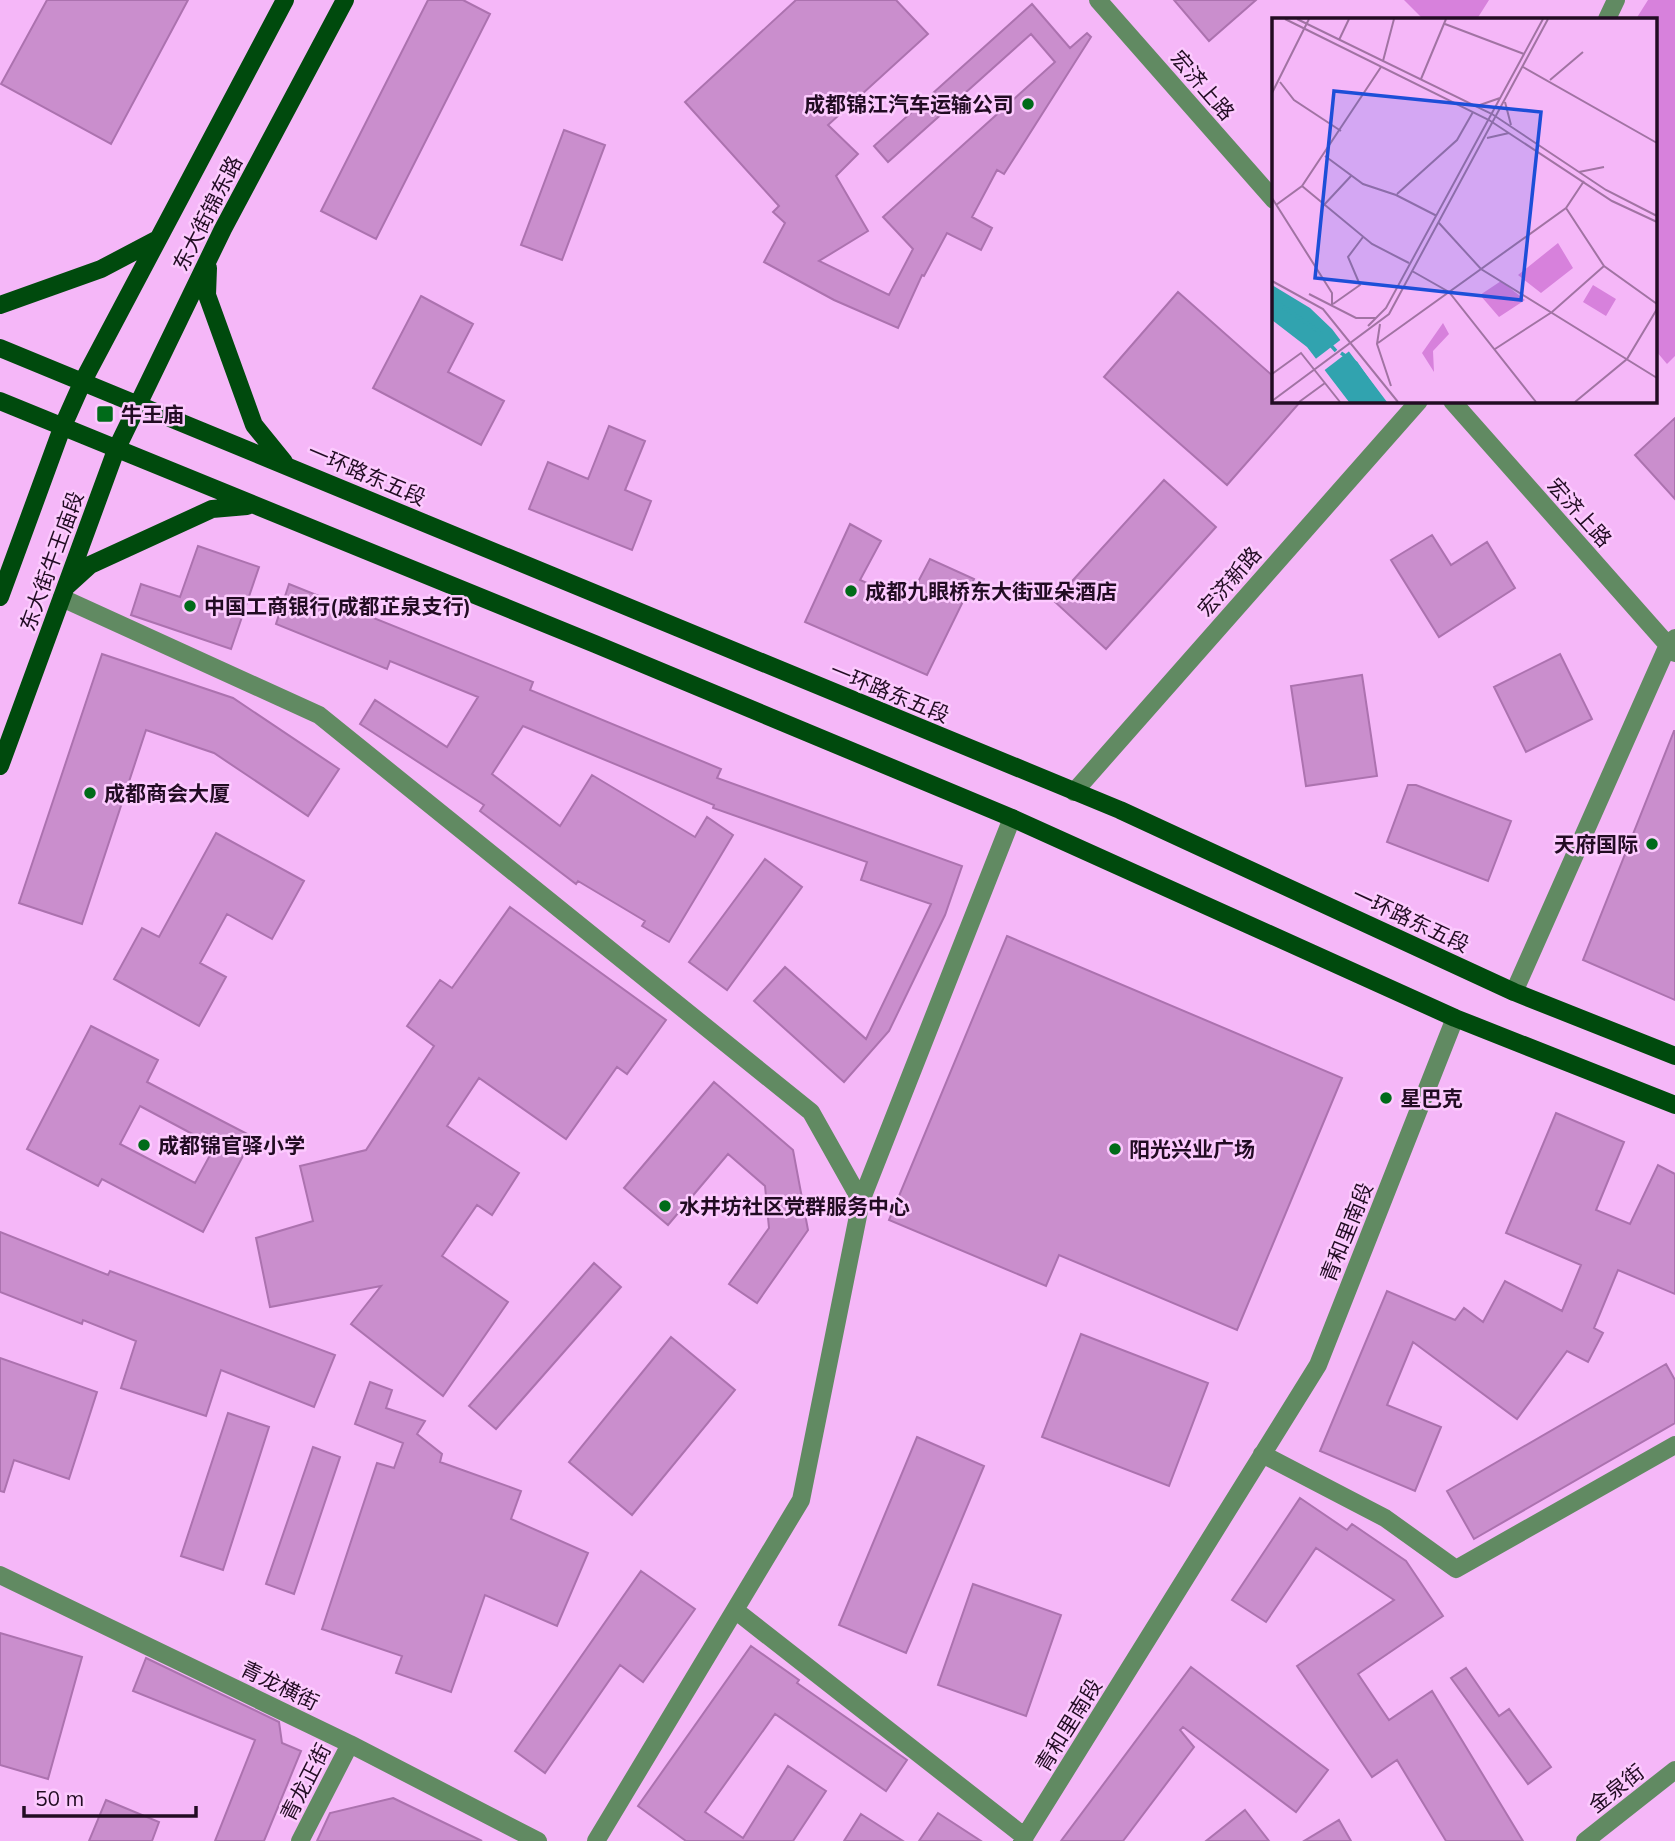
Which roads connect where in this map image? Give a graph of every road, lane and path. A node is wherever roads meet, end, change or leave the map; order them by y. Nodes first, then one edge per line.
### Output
1 (285, 0) edge
2 (345, 0) edge
3 (1098, 0) edge
4 (1616, 0) edge
5 (1607, 18) edge
6 (1272, 198) edge
7 (158, 239) junction
8 (209, 260) junction
9 (0, 305) edge
10 (0, 348) edge
11 (83, 381) junction
12 (0, 401) edge
13 (1418, 402) edge
14 (1453, 402) edge
15 (138, 403) junction
16 (62, 428) junction
17 (116, 450) junction
18 (286, 465) junction
19 (252, 505) junction
20 (0, 557) edge
21 (6, 580) junction
22 (64, 593) junction
23 (0, 597) edge
24 (1673, 645) edge
25 (0, 766) edge
26 (1074, 792) junction
27 (1012, 818) junction
28 (1514, 992) junction
29 (1455, 1018) junction
30 (1675, 1056) edge
31 (1675, 1105) edge
32 (861, 1201) junction
33 (1675, 1445) edge
34 (1262, 1454) junction
35 (0, 1575) edge
36 (735, 1610) junction
37 (350, 1744) junction
38 (1675, 1770) edge
39 (1023, 1839) edge
40 (300, 1841) edge
41 (538, 1841) edge
42 (596, 1841) edge
43 (1585, 1841) edge

1 - 7 main road, 东大街锦东路
2 - 8 main road, 东大街锦东路
3 - 6 street, 宏济上路
4 - 5 street
7 - 9 main road
7 - 11 main road, 东大街锦东路
8 - 15 main road, 东大街锦东路
8 - 18 main road
10 - 11 main road, 一环路东五段
11 - 15 main road, 一环路东五段
11 - 16 main road, 东大街锦东路
12 - 16 main road
13 - 26 street, 宏济新路
14 - 24 street, 宏济上路
15 - 17 main road, 东大街锦东路
15 - 18 main road, 一环路东五段
16 - 17 main road
16 - 21 main road, 东大街牛王庙段
17 - 19 main road
17 - 22 main road, 东大街牛王庙段
18 - 26 main road, 一环路东五段
19 - 22 main road
19 - 27 main road
20 - 21 main road
21 - 23 main road, 东大街牛王庙段
22 - 25 main road, 东大街牛王庙段
22 - 32 street
24 - 28 street
26 - 28 main road, 一环路东五段
27 - 29 main road
27 - 32 street
28 - 30 main road, 一环路东五段
29 - 31 main road
29 - 34 street, 青和里南段
32 - 36 street
33 - 34 street
34 - 39 street, 青和里南段
35 - 37 street, 青龙横街
36 - 39 street
36 - 42 street
37 - 40 street, 青龙正街
37 - 41 street, 青龙横街
38 - 43 street, 金泉街

